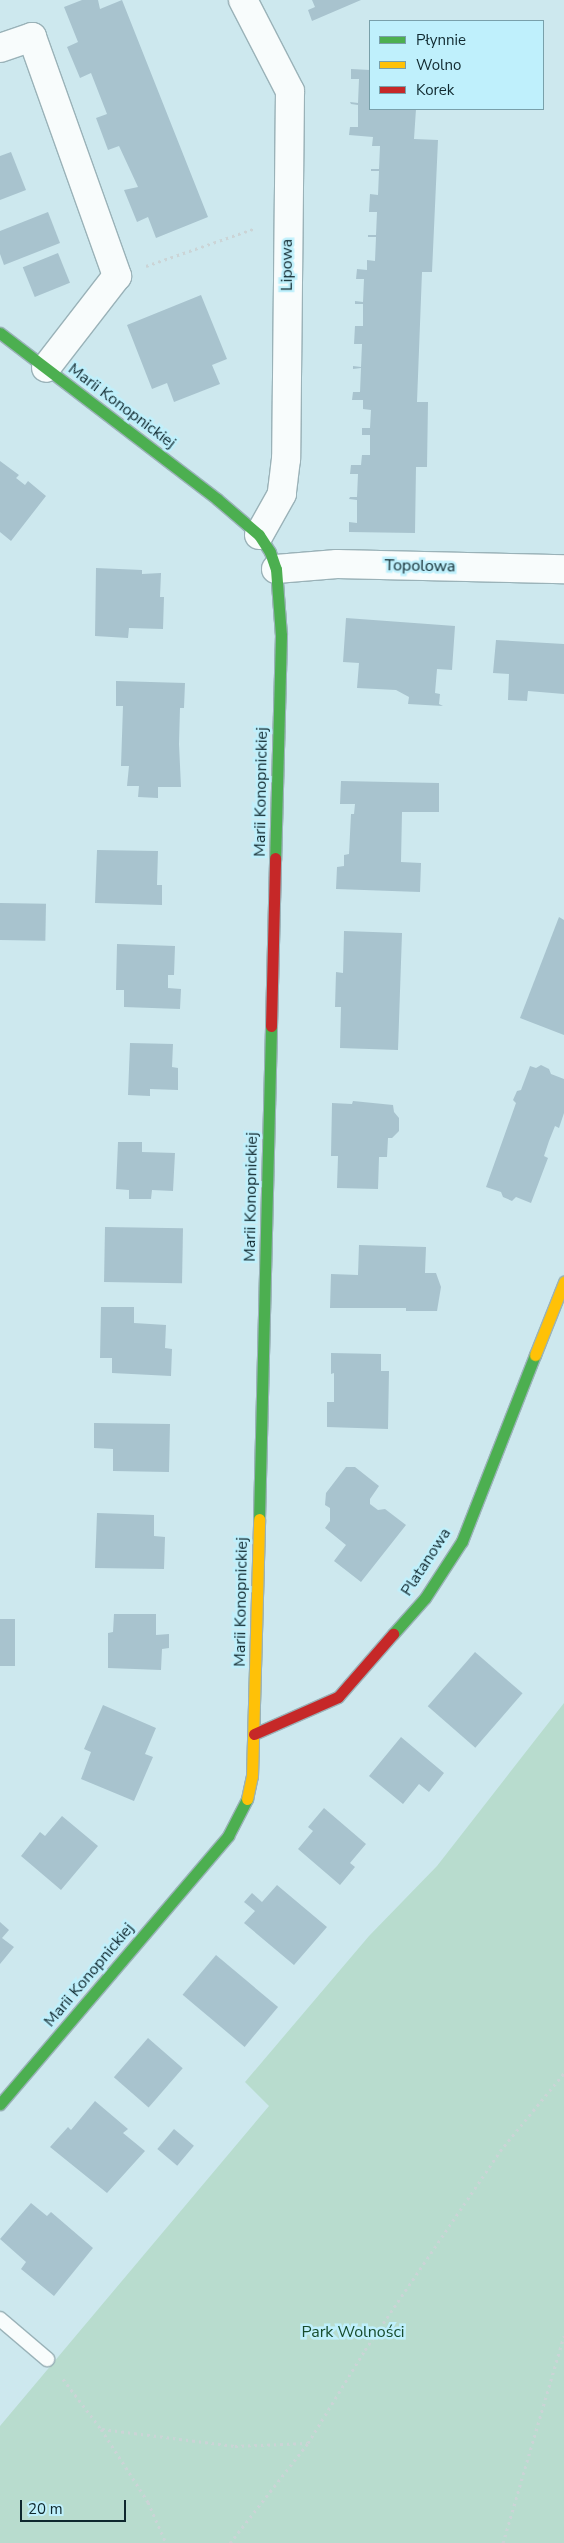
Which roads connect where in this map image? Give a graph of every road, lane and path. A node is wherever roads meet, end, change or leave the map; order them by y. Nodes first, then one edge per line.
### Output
1 (243, 0) edge
2 (0, 48) edge
3 (288, 217) junction
4 (117, 276) junction
5 (0, 333) edge
6 (46, 368) junction
7 (259, 536) junction
8 (276, 569) junction
9 (564, 569) edge
10 (564, 1282) edge
11 (254, 1734) junction
12 (564, 2073) edge
13 (0, 2104) edge
14 (0, 2319) edge
15 (564, 2336) edge
16 (47, 2359) joint
17 (101, 2429) junction
18 (308, 2443) junction
19 (166, 2543) edge
20 (230, 2543) edge
21 (503, 2543) edge

1 - 3 street, Lipowa
2 - 4 street
3 - 4 path
3 - 7 street, Lipowa
4 - 6 street
5 - 6 street, Marii Konopnickiej
6 - 7 street, Marii Konopnickiej
7 - 8 street, Marii Konopnickiej
8 - 9 street, Topolowa
8 - 11 street, Marii Konopnickiej
10 - 11 street, Platanowa
11 - 13 street, Marii Konopnickiej
12 - 18 path
14 - 16 lane
15 - 21 path
16 - 17 path
17 - 18 path
17 - 19 path
18 - 20 path

